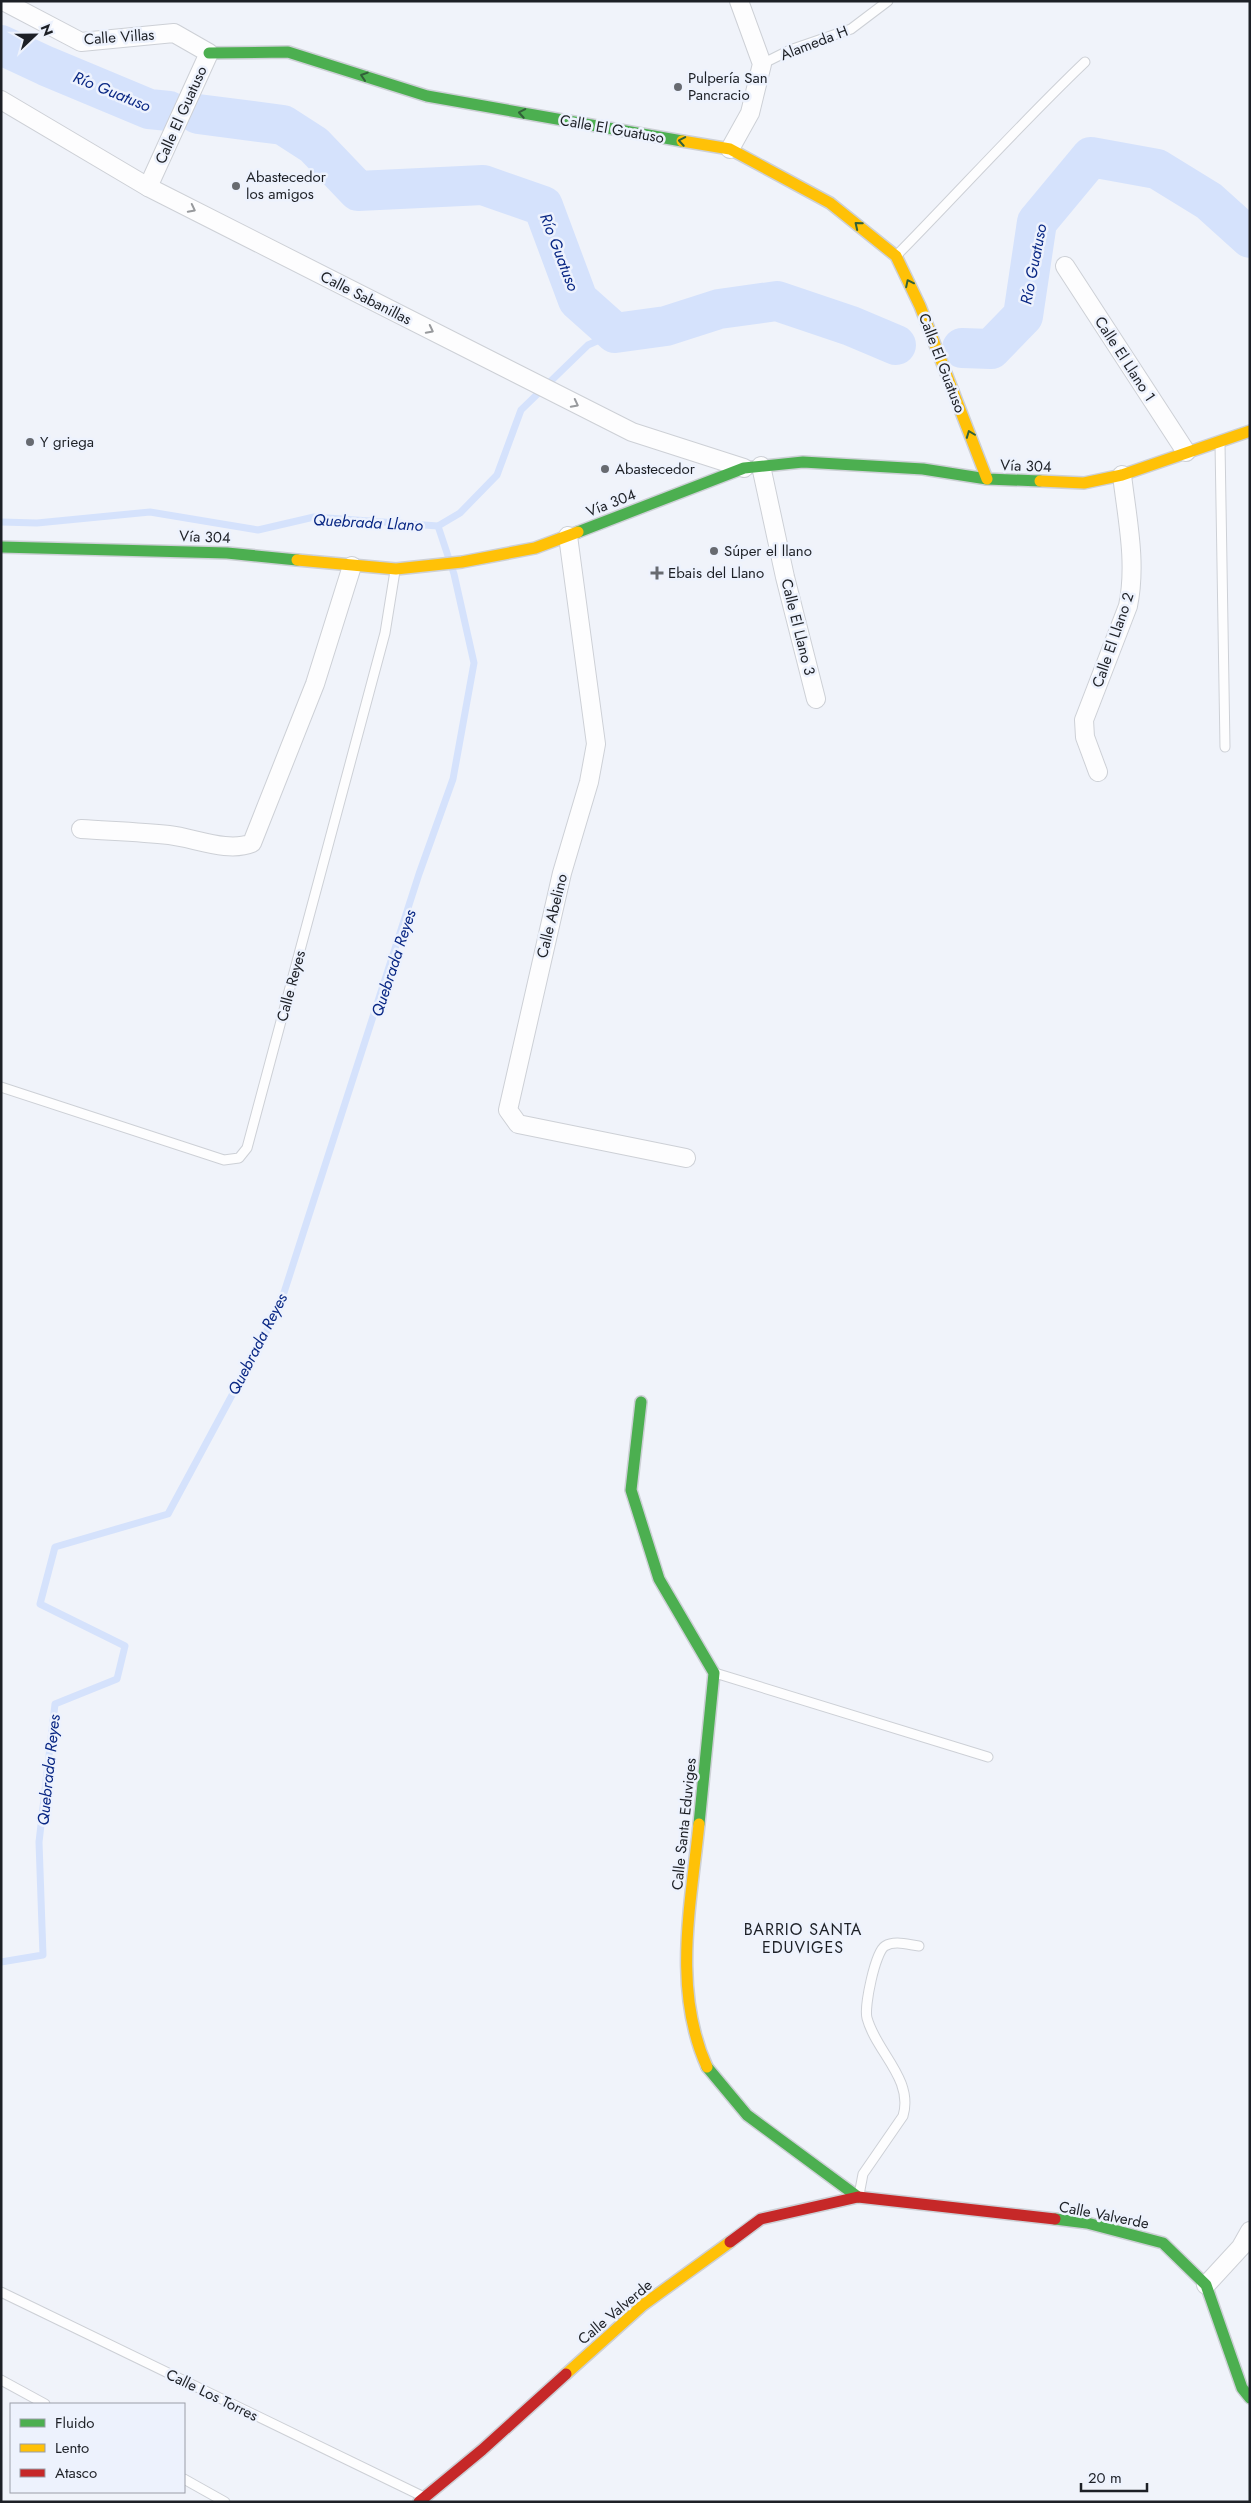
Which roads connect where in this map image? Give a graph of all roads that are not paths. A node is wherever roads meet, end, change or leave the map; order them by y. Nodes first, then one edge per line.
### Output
1 (2, 1) edge
2 (739, 1) edge
3 (888, 1) edge
4 (209, 53) junction
5 (1085, 62) dead end
6 (762, 64) junction
7 (1, 100) edge
8 (730, 149) junction
9 (148, 187) junction
10 (896, 256) junction
11 (1064, 266) dead end
12 (1250, 431) edge
13 (1220, 440) junction
14 (1186, 452) junction
15 (753, 467) junction
16 (1122, 475) junction
17 (988, 479) junction
18 (568, 536) junction
19 (1, 547) edge
20 (352, 566) junction
21 (396, 569) junction
22 (816, 699) dead end
23 (1225, 747) dead end
24 (1098, 772) dead end
25 (81, 829) dead end
26 (1, 1087) edge
27 (686, 1158) dead end
28 (641, 1402) dead end
29 (714, 1673) junction
30 (988, 1757) dead end
31 (919, 1946) dead end
32 (858, 2197) junction
33 (1250, 2230) edge
34 (1206, 2285) junction
35 (1, 2292) edge
36 (1, 2380) edge
37 (1250, 2398) edge
38 (44, 2403) edge
39 (185, 2481) edge
40 (421, 2499) edge
41 (225, 2502) edge

1 - 4 street, Calle Villas
2 - 6 street
3 - 6 lane, Alameda H
8 -> 4 street, Calle El Guatuso
4 - 9 street, Calle El Guatuso
5 - 10 lane
6 - 8 street
7 - 9 street, Calle Sabanillas
10 -> 8 street, Calle El Guatuso
9 -> 15 street, Calle Sabanillas
17 -> 10 street, Calle El Guatuso
11 - 14 street, Calle El Llano 1
12 - 13 street, Vía 304
13 - 14 street, Vía 304
13 - 23 lane
14 - 16 street, Vía 304
15 - 17 street, Vía 304
15 - 18 street, Vía 304
15 - 22 street, Calle El Llano 3
16 - 17 street, Vía 304
16 - 24 street, Calle El Llano 2
18 - 21 street, Vía 304
18 - 27 street, Calle Abelino
19 - 20 street, Vía 304
20 - 21 street, Vía 304
20 - 25 street
21 - 26 lane, Calle Reyes
28 - 29 street
29 - 30 lane
29 - 32 street, Calle Santa Eduviges
31 - 32 lane
32 - 34 street, Calle Valverde
32 - 40 street, Calle Valverde
33 - 34 street
34 - 37 street, Calle Valverde
35 - 40 lane, Calle Los Torres
36 - 38 lane
39 - 41 lane

